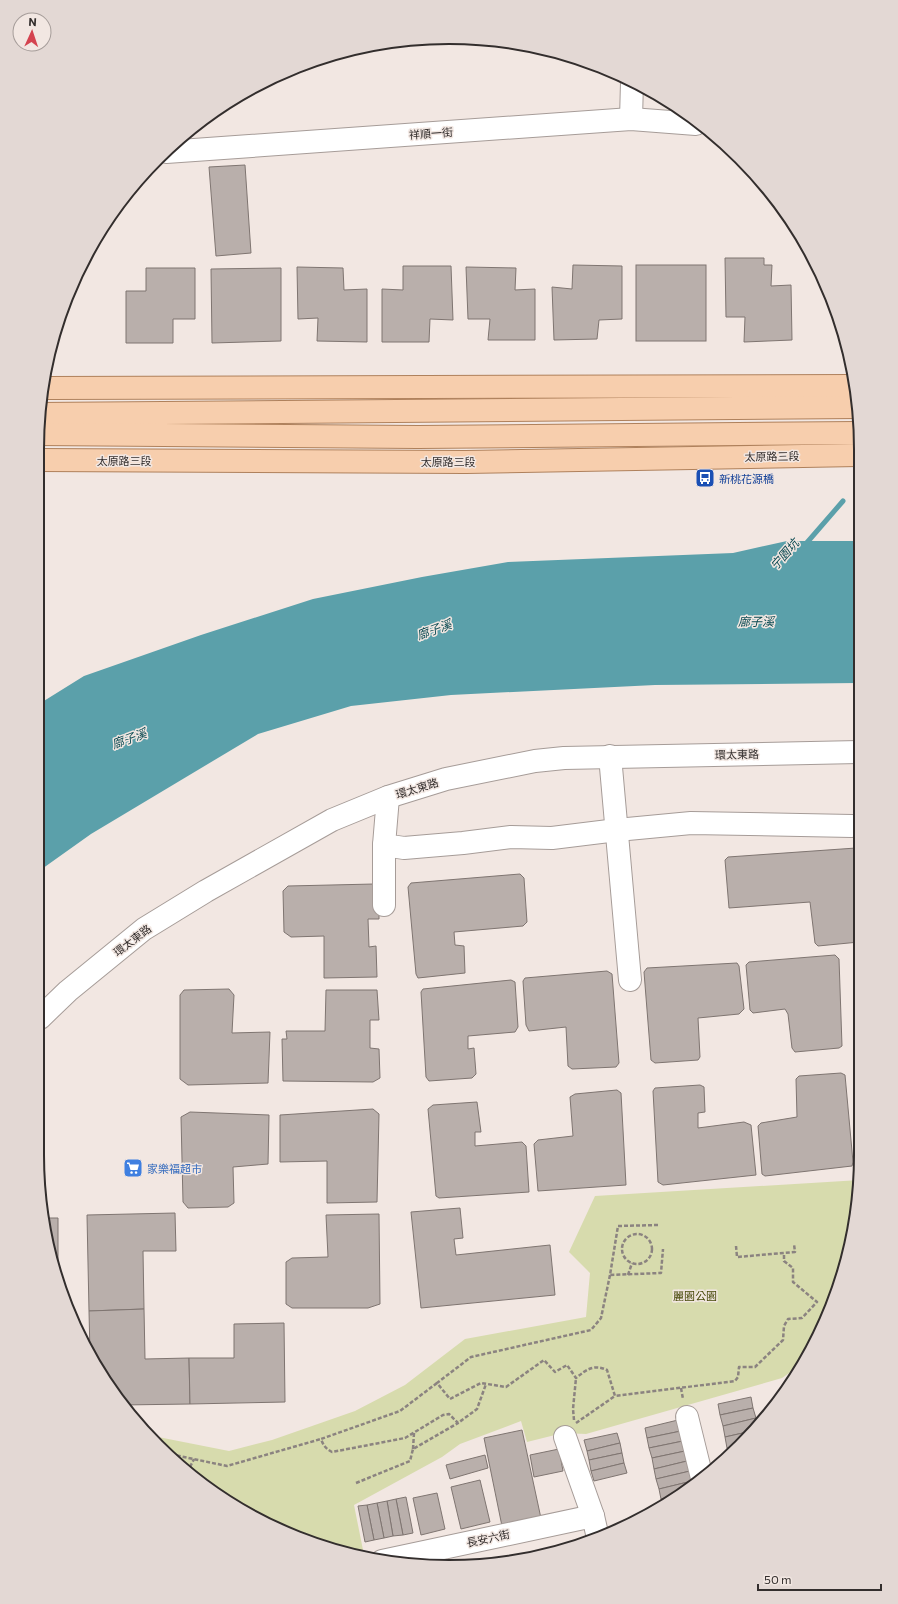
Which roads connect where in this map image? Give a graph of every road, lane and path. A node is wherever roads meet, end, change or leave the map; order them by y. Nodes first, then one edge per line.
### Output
1 (632, 88) edge
2 (631, 119) junction
3 (690, 124) edge
4 (175, 151) edge
5 (849, 386) edge
6 (49, 388) edge
7 (852, 407) edge
8 (46, 414) edge
9 (853, 433) edge
10 (45, 434) edge
11 (854, 455) edge
12 (44, 460) edge
13 (854, 752) edge
14 (610, 756) junction
15 (388, 797) junction
16 (852, 826) dead end
17 (617, 830) junction
18 (384, 845) junction
19 (384, 905) dead end
20 (630, 980) dead end
21 (44, 1014) edge
22 (658, 1225) dead end
23 (794, 1244) dead end
24 (736, 1246) dead end
25 (662, 1248) dead end
26 (784, 1253) junction
27 (632, 1263) junction
28 (628, 1274) junction
29 (610, 1276) junction
30 (576, 1378) junction
31 (437, 1383) junction
32 (486, 1384) junction
33 (615, 1396) junction
34 (687, 1416) dead end
35 (458, 1423) junction
36 (414, 1432) junction
37 (565, 1437) dead end
38 (321, 1439) junction
39 (413, 1449) junction
40 (178, 1455) edge
41 (194, 1459) junction
42 (190, 1466) edge
43 (701, 1472) edge
44 (356, 1483) dead end
45 (593, 1516) junction
46 (597, 1532) edge
47 (400, 1557) edge

1 - 2 street
2 - 3 street, 祥順一街
2 - 4 street, 祥順一街
5 - 6 main road
7 - 8 main road
9 - 10 main road, 太原路三段
11 - 12 main road, 太原路三段
13 - 14 street, 環太東路
14 - 15 street, 環太東路
14 - 17 street
15 - 18 street
15 - 21 street, 環太東路
16 - 17 street
17 - 18 street
17 - 20 street
18 - 19 street
22 - 29 path
23 - 26 path
24 - 26 path
25 - 28 path
26 - 33 path
27 - 27 path
27 - 28 path
28 - 29 path
29 - 31 path
30 - 32 path
30 - 33 path
30 - 33 path
31 - 32 path
31 - 38 path
32 - 35 path
34 - 43 street
35 - 36 path
35 - 39 path
36 - 38 path
36 - 39 path
37 - 45 street
38 - 41 path
39 - 44 path
40 - 41 path
41 - 42 path
45 - 46 street
45 - 47 street, 長安六街

